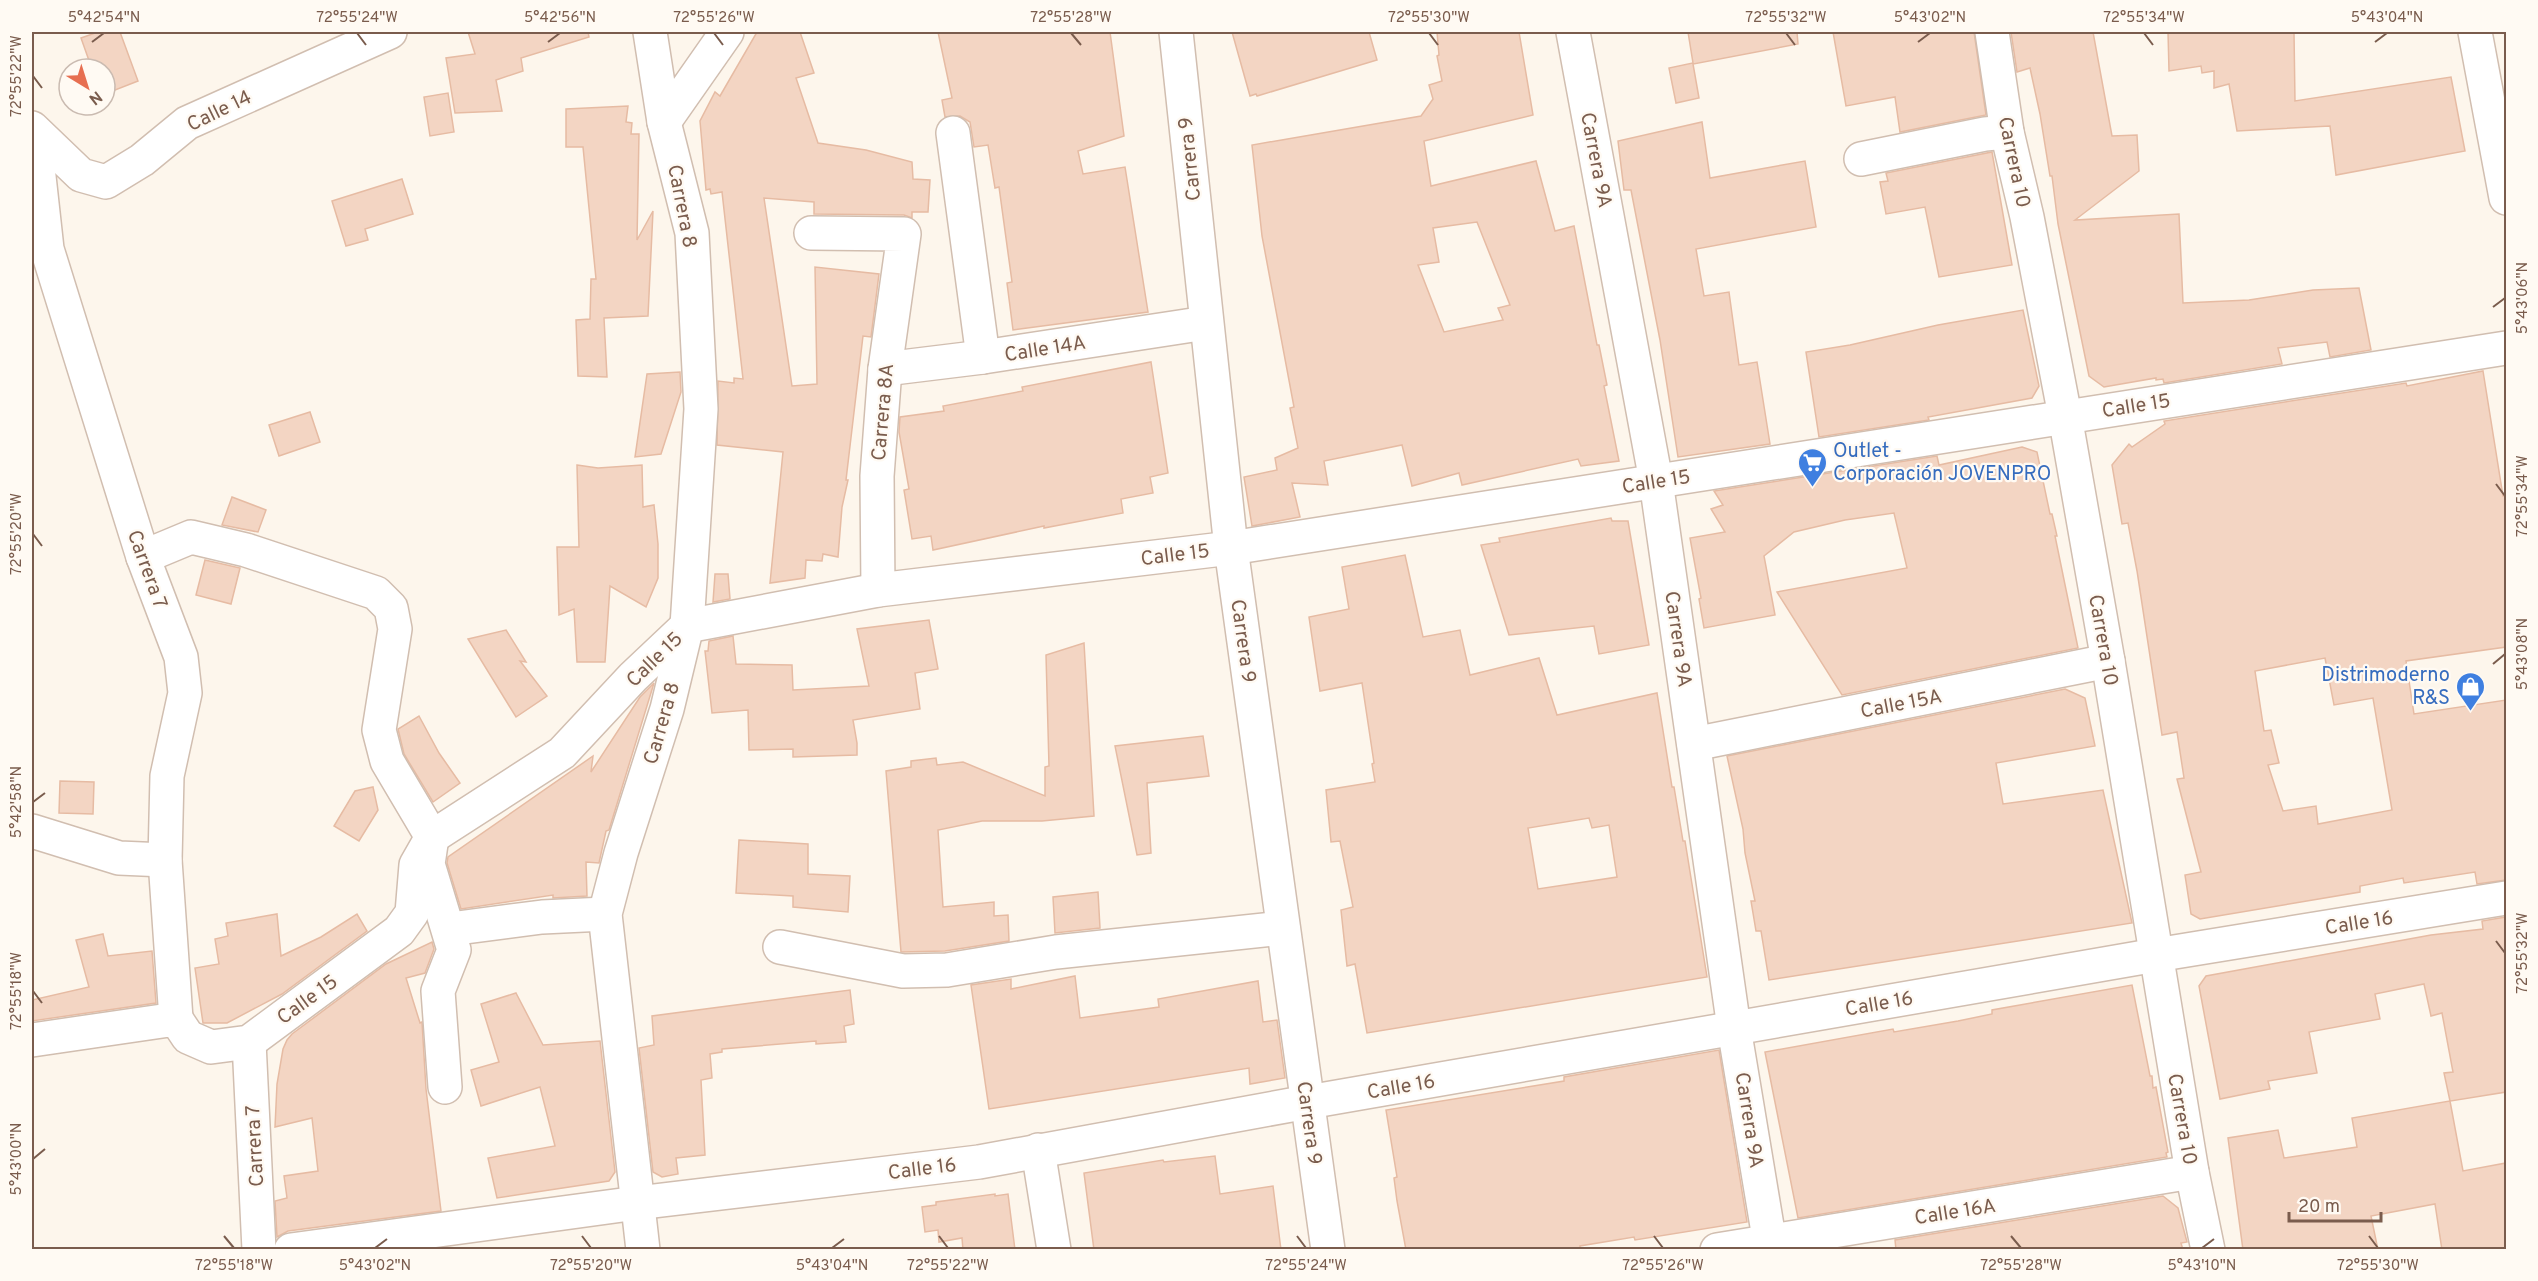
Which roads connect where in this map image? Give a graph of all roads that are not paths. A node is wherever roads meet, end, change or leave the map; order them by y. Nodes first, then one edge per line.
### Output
1 (390, 32) edge
2 (650, 32) edge
3 (727, 32) edge
4 (1176, 32) edge
5 (1573, 32) edge
6 (1992, 32) edge
7 (2475, 32) edge
8 (664, 122) junction
9 (33, 130) edge
10 (2007, 132) junction
11 (953, 133) dead end
12 (1861, 159) dead end
13 (2506, 198) edge
14 (811, 233) dead end
15 (1206, 323) junction
16 (2506, 348) edge
17 (983, 357) junction
18 (885, 369) junction
19 (2065, 416) junction
20 (1656, 481) junction
21 (1231, 548) junction
22 (143, 557) junction
23 (878, 590) junction
24 (687, 626) junction
25 (2108, 661) junction
26 (1694, 744) junction
27 (32, 831) edge
28 (432, 837) junction
29 (165, 860) junction
30 (2506, 898) edge
31 (605, 914) junction
32 (1283, 928) junction
33 (450, 929) junction
34 (780, 947) dead end
35 (2156, 955) junction
36 (176, 1019) junction
37 (1734, 1028) junction
38 (32, 1040) edge
39 (249, 1042) junction
40 (445, 1088) dead end
41 (1307, 1102) junction
42 (1038, 1150) junction
43 (2192, 1172) junction
44 (637, 1203) junction
45 (388, 1243) edge
46 (1770, 1245) edge
47 (259, 1250) edge
48 (291, 1250) edge
49 (643, 1250) edge
50 (1054, 1250) edge
51 (1328, 1250) edge
52 (1718, 1250) edge
53 (2208, 1250) edge

1 - 9 street, Calle 14
2 - 8 street, Carrera 8
3 - 8 street
4 - 15 street, Carrera 9
5 - 20 street, Carrera 9A
6 - 10 street, Carrera 10
7 - 13 street
8 - 24 street, Carrera 8
9 - 22 street, Carrera 7
10 - 12 street
10 - 19 street, Carrera 10
11 - 17 street
14 - 18 street, Carrera 8A
15 - 17 street, Calle 14A
15 - 21 street, Carrera 9
16 - 19 street, Calle 15
17 - 18 street, Calle 14A
18 - 23 street, Carrera 8A
19 - 20 street, Calle 15
19 - 25 street, Carrera 10
20 - 21 street, Calle 15
20 - 26 street, Carrera 9A
21 - 23 street, Calle 15
21 - 32 street, Carrera 9
22 - 28 street
22 - 29 street, Carrera 7
23 - 24 street, Calle 15
24 - 28 street, Calle 15
24 - 31 street, Carrera 8
25 - 26 street, Calle 15A
25 - 35 street, Carrera 10
26 - 37 street, Carrera 9A
27 - 29 street
28 - 33 street
28 - 39 street, Calle 15
29 - 36 street, Carrera 7
30 - 35 street, Calle 16
31 - 33 street
31 - 44 street, Carrera 8
32 - 34 street
32 - 41 street, Carrera 9
33 - 40 street
35 - 37 street, Calle 16
35 - 43 street, Carrera 10
36 - 38 street
36 - 39 street, Calle 15
37 - 41 street, Calle 16
37 - 46 street, Carrera 9A
39 - 47 street, Carrera 7
41 - 42 street, Calle 16
41 - 51 street, Carrera 9
42 - 44 street, Calle 16
42 - 50 street
43 - 46 street, Calle 16A
43 - 53 street, Carrera 10
44 - 45 street, Calle 16
44 - 49 street, Carrera 8
45 - 48 street, Calle 16
46 - 52 street, Calle 16A

